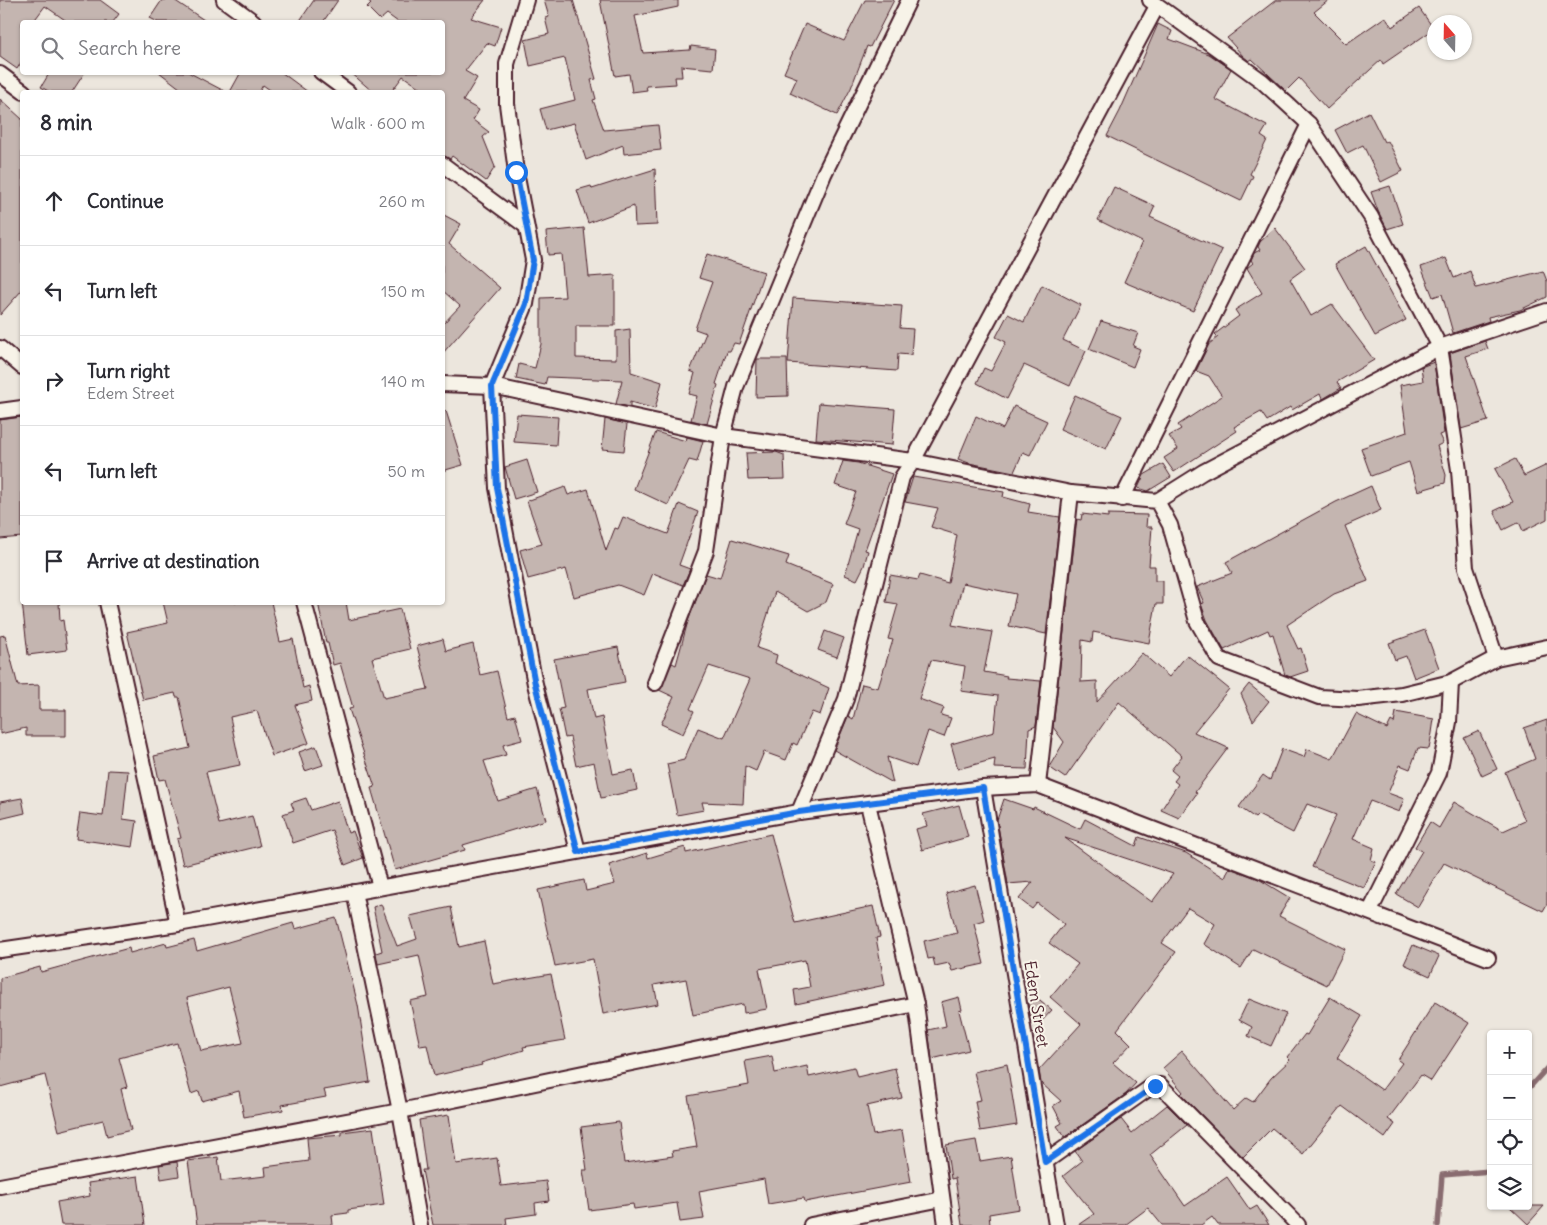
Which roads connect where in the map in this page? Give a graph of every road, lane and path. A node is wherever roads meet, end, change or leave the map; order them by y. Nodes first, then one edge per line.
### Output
1 (224, 0) edge
2 (909, 0) edge
3 (522, 2) edge
4 (1154, 3) edge
5 (251, 20) edge
6 (0, 74) edge
7 (325, 75) edge
8 (21, 90) edge
9 (345, 90) edge
10 (1309, 124) junction
11 (445, 166) edge
12 (526, 226) junction
13 (1547, 311) edge
14 (1440, 347) junction
15 (0, 348) edge
16 (20, 364) edge
17 (445, 384) edge
18 (492, 386) junction
19 (20, 408) edge
20 (0, 411) edge
21 (723, 436) junction
22 (913, 461) junction
23 (1071, 493) junction
24 (1122, 499) junction
25 (1157, 501) junction
26 (107, 605) edge
27 (305, 605) edge
28 (1547, 647) edge
29 (1496, 658) junction
30 (1451, 682) junction
31 (655, 683) dead end
32 (1038, 785) junction
33 (983, 788) junction
34 (868, 804) junction
35 (799, 812) junction
36 (578, 852) junction
37 (380, 887) junction
38 (354, 892) junction
39 (1370, 911) junction
40 (178, 924) junction
41 (0, 950) edge
42 (1488, 958) dead end
43 (916, 1004) junction
44 (400, 1111) junction
45 (1045, 1162) junction
46 (0, 1186) edge
47 (942, 1199) junction
48 (420, 1225) edge
49 (810, 1225) edge
50 (946, 1225) edge
51 (1056, 1225) edge
52 (1298, 1225) edge

1 - 5 street
2 - 21 street
3 - 12 street
4 - 10 street
4 - 22 street
6 - 8 street
7 - 9 street
10 - 14 street
10 - 24 street
11 - 12 street
12 - 18 street
13 - 14 street
14 - 25 street
14 - 29 street
15 - 16 street
17 - 18 street
18 - 21 street
18 - 36 street
19 - 20 street
21 - 22 street
21 - 31 street
22 - 23 street
22 - 35 street
23 - 24 street
23 - 32 street
24 - 25 street
25 - 30 street
26 - 40 street
27 - 37 street
28 - 29 street
29 - 30 street
30 - 39 street
32 - 33 street
32 - 39 street
33 - 34 street
33 - 45 street, Edem Street
34 - 35 street
34 - 43 street
35 - 36 street
36 - 37 street
37 - 38 street
38 - 40 street
38 - 44 street
39 - 42 street
40 - 41 street
43 - 44 street
43 - 47 street
44 - 46 street
44 - 48 street
45 - 51 street, Edem Street
45 - 52 street
47 - 49 street
47 - 50 street

